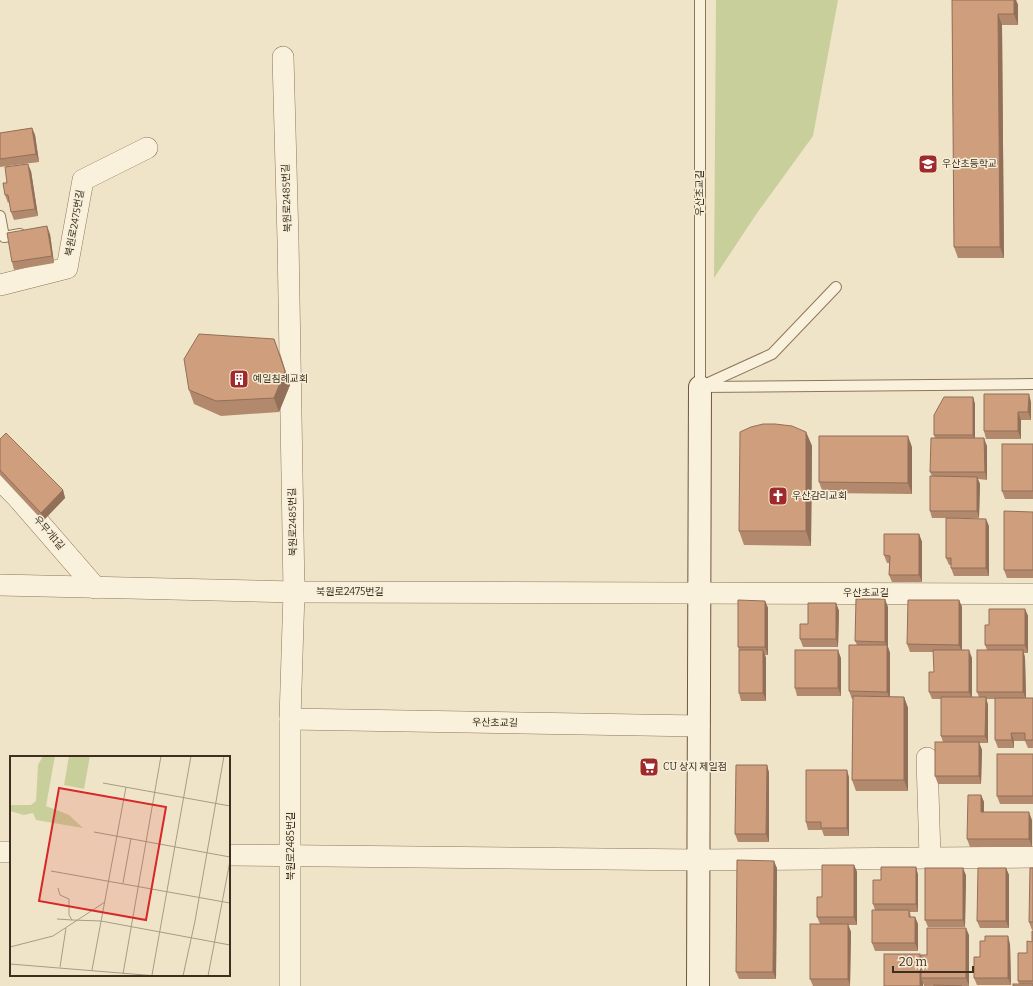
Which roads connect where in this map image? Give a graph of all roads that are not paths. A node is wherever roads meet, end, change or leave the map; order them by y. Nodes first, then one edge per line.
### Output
1 (700, 0) edge
2 (282, 57) dead end
3 (147, 148) dead end
4 (0, 216) edge
5 (33, 232) edge
6 (0, 284) edge
7 (836, 287) dead end
8 (1033, 384) edge
9 (700, 387) junction
10 (0, 480) edge
11 (0, 585) edge
12 (96, 588) junction
13 (294, 592) junction
14 (700, 593) junction
15 (1033, 594) edge
16 (290, 719) junction
17 (699, 726) junction
18 (927, 758) dead end
19 (291, 854) junction
20 (230, 855) edge
21 (930, 857) junction
22 (1033, 857) edge
23 (699, 860) junction
24 (290, 986) edge
25 (698, 986) edge

1 - 9 lane, 우산초교길
2 - 13 street, 북원로2485번길
3 - 6 street, 북원로2475번길
4 - 5 lane
7 - 9 lane
8 - 9 lane
9 - 14 street, 우산초교길
10 - 12 street, 우무개1길
11 - 12 street, 북원로2475번길
12 - 13 street, 북원로2475번길
13 - 14 street, 북원로2475번길
13 - 16 street, 북원로2485번길
14 - 15 street, 우산초교길
14 - 17 street, 우산초교길
16 - 17 street, 우산초교길
16 - 19 street, 북원로2485번길
17 - 23 street, 우산초교길
18 - 21 street
19 - 20 street
19 - 23 street
19 - 24 street, 북원로2485번길
21 - 22 street
21 - 23 street
23 - 25 street, 우산초교길

